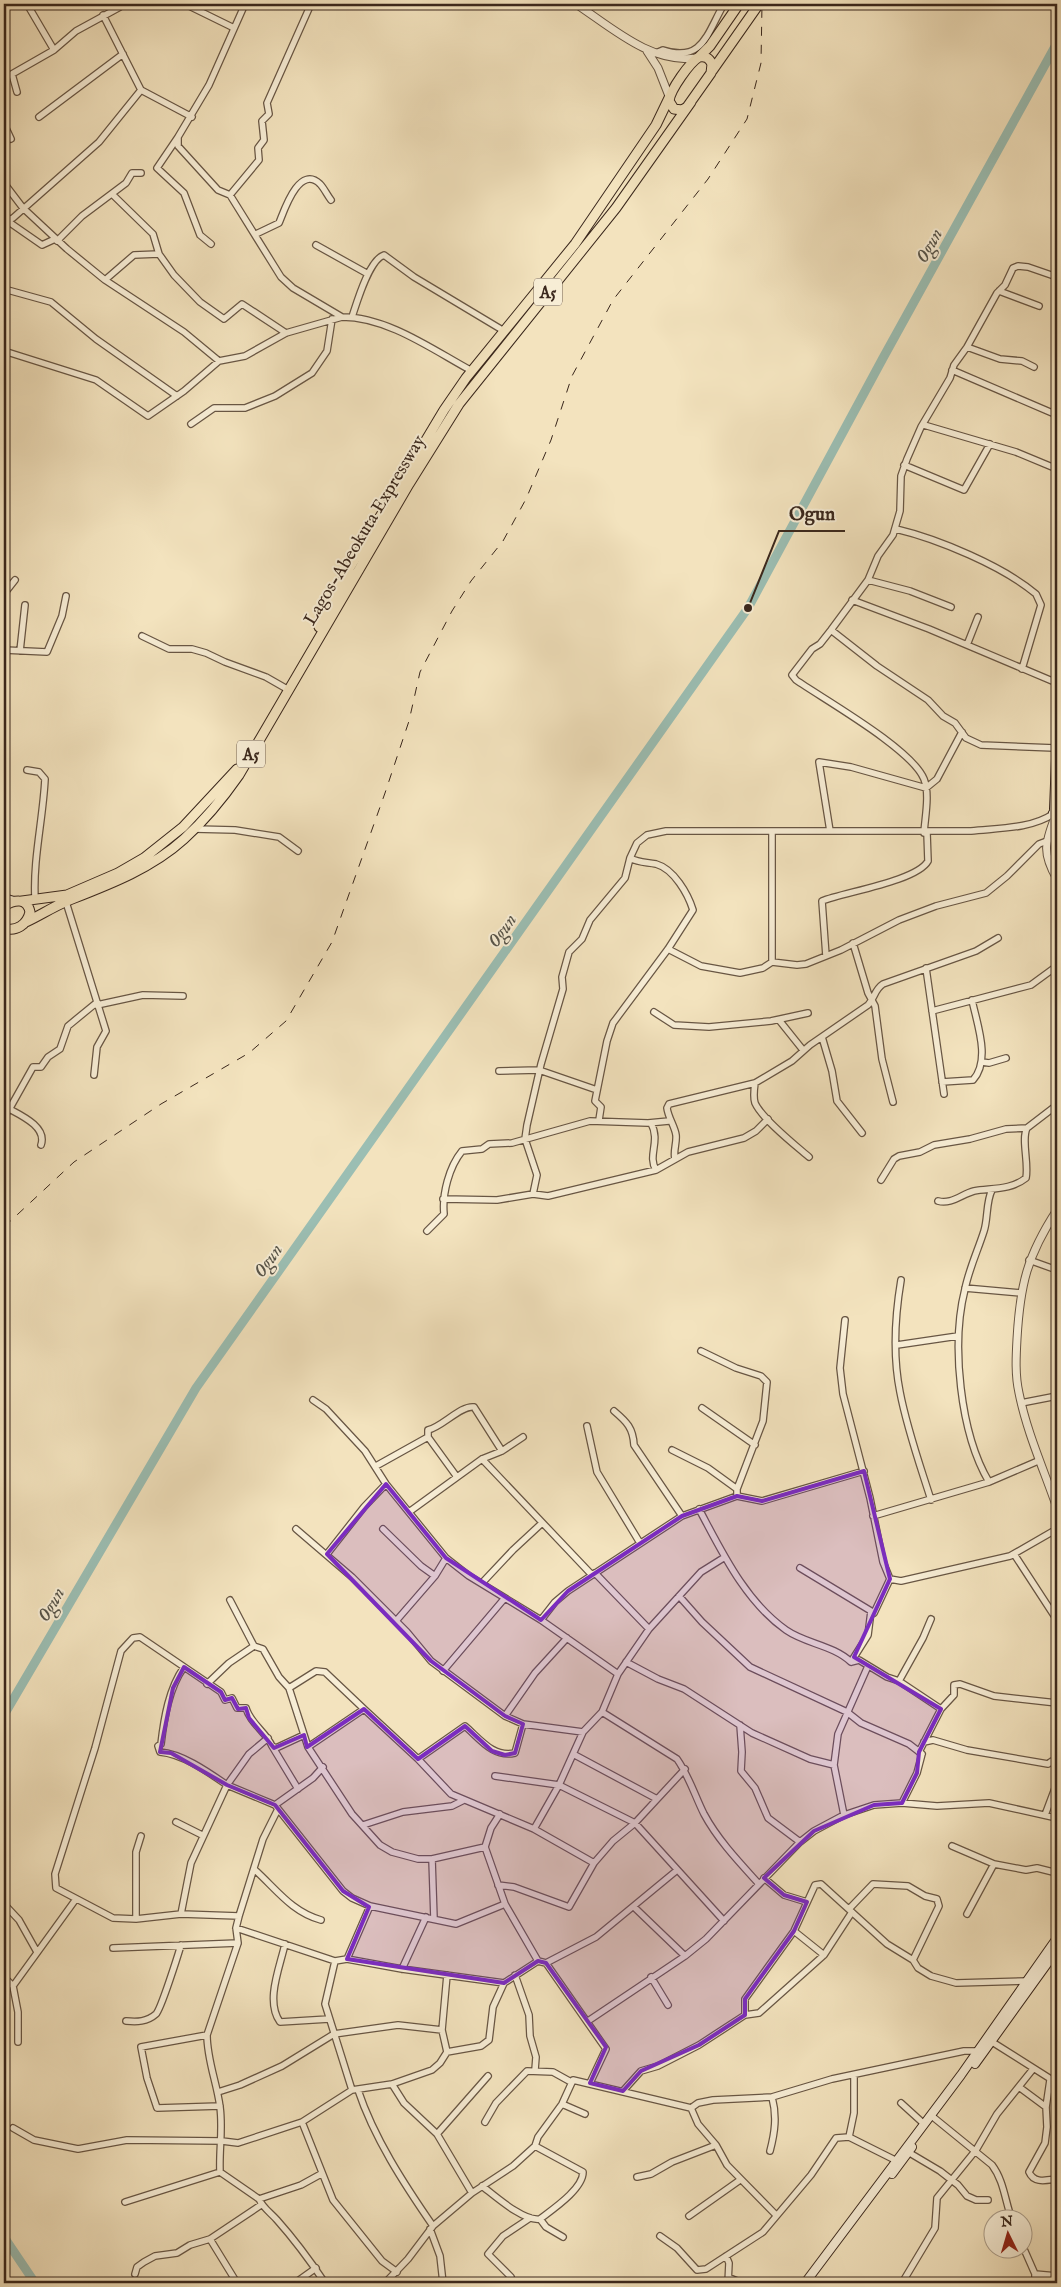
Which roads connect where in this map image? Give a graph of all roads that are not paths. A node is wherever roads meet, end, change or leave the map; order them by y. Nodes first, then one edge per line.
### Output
1 (28, 4) edge
2 (119, 4) edge
3 (185, 4) edge
4 (245, 4) edge
5 (311, 4) edge
6 (576, 4) edge
7 (724, 4) edge
8 (739, 4) edge
9 (758, 5) edge
10 (103, 15) junction
11 (234, 28) junction
12 (54, 50) junction
13 (646, 50) junction
14 (656, 53) junction
15 (123, 54) junction
16 (698, 58) junction
17 (711, 73) junction
18 (141, 90) junction
19 (17, 92) dead end
20 (669, 97) junction
21 (691, 102) junction
22 (39, 117) dead end
23 (192, 117) junction
24 (4, 124) edge
25 (178, 137) junction
26 (12, 139) dead end
27 (141, 173) dead end
28 (4, 183) edge
29 (112, 194) junction
30 (230, 194) junction
31 (331, 200) dead end
32 (23, 208) junction
33 (5, 221) edge
34 (256, 234) junction
35 (56, 240) junction
36 (211, 244) dead end
37 (316, 245) dead end
38 (159, 254) junction
39 (368, 274) junction
40 (1057, 277) edge
41 (105, 280) junction
42 (4, 289) edge
43 (999, 290) junction
44 (1039, 306) dead end
45 (342, 317) junction
46 (352, 317) junction
47 (332, 319) junction
48 (504, 331) junction
49 (286, 333) junction
50 (498, 345) junction
51 (967, 347) junction
52 (4, 351) edge
53 (219, 361) junction
54 (1034, 367) dead end
55 (952, 370) junction
56 (472, 371) junction
57 (177, 396) junction
58 (1057, 415) edge
59 (191, 424) dead end
60 (924, 424) junction
61 (990, 444) junction
62 (904, 465) junction
63 (1057, 469) edge
64 (404, 483) junction
65 (393, 503) junction
66 (896, 529) junction
67 (15, 580) dead end
68 (868, 580) junction
69 (4, 594) edge
70 (66, 596) dead end
71 (852, 600) junction
72 (25, 606) dead end
73 (951, 607) dead end
74 (978, 617) dead end
75 (832, 630) junction
76 (142, 636) dead end
77 (967, 645) junction
78 (4, 650) edge
79 (20, 650) junction
80 (1022, 669) junction
81 (1057, 683) edge
82 (287, 688) junction
83 (962, 732) junction
84 (1057, 734) edge
85 (1055, 748) junction
86 (27, 770) dead end
87 (926, 788) junction
88 (1055, 813) edge
89 (194, 829) junction
90 (772, 831) junction
91 (830, 831) junction
92 (926, 833) junction
93 (1047, 841) junction
94 (298, 851) dead end
95 (630, 858) junction
96 (1057, 879) edge
97 (4, 898) edge
98 (35, 898) junction
99 (18, 901) junction
100 (66, 902) junction
101 (4, 906) edge
102 (23, 924) junction
103 (4, 928) edge
104 (4, 938) edge
105 (998, 938) dead end
106 (853, 943) junction
107 (668, 949) junction
108 (826, 956) junction
109 (772, 962) junction
110 (1057, 966) edge
111 (926, 968) junction
112 (182, 996) dead end
113 (972, 1000) junction
114 (872, 1001) junction
115 (96, 1004) junction
116 (932, 1010) junction
117 (654, 1012) dead end
118 (808, 1013) dead end
119 (779, 1020) junction
120 (822, 1037) junction
121 (803, 1050) junction
122 (1006, 1058) dead end
123 (982, 1062) junction
124 (539, 1070) junction
125 (499, 1071) dead end
126 (94, 1075) dead end
127 (942, 1082) junction
128 (755, 1083) junction
129 (597, 1090) junction
130 (944, 1094) dead end
131 (894, 1102) dead end
132 (1057, 1105) edge
133 (7, 1107) edge
134 (768, 1119) junction
135 (599, 1120) junction
136 (4, 1121) edge
137 (669, 1121) junction
138 (651, 1123) junction
139 (1027, 1128) junction
140 (862, 1133) dead end
141 (525, 1139) junction
142 (41, 1145) dead end
143 (809, 1157) dead end
144 (675, 1159) junction
145 (656, 1170) junction
146 (881, 1180) dead end
147 (992, 1190) junction
148 (533, 1194) junction
149 (443, 1199) junction
150 (938, 1201) dead end
151 (1057, 1210) edge
152 (427, 1231) dead end
153 (1030, 1260) junction
154 (1057, 1270) edge
155 (901, 1280) dead end
156 (965, 1288) junction
157 (1021, 1293) junction
158 (846, 1320) dead end
159 (958, 1336) junction
160 (897, 1345) junction
161 (702, 1351) dead end
162 (1057, 1396) edge
163 (313, 1400) dead end
164 (1021, 1403) junction
165 (702, 1408) dead end
166 (614, 1411) dead end
167 (587, 1426) dead end
168 (428, 1437) junction
169 (523, 1437) dead end
170 (755, 1444) junction
171 (672, 1450) dead end
172 (502, 1451) junction
173 (482, 1459) junction
174 (1038, 1462) junction
175 (376, 1466) junction
176 (864, 1470) junction
177 (457, 1477) junction
178 (989, 1482) junction
179 (386, 1484) junction
180 (738, 1489) junction
181 (737, 1496) junction
182 (931, 1500) junction
183 (1057, 1508) edge
184 (699, 1509) junction
185 (410, 1512) junction
186 (682, 1516) junction
187 (873, 1516) junction
188 (541, 1524) junction
189 (296, 1529) dead end
190 (383, 1529) dead end
191 (1057, 1529) edge
192 (640, 1543) junction
193 (327, 1554) junction
194 (1014, 1554) junction
195 (725, 1557) junction
196 (446, 1558) junction
197 (800, 1568) dead end
198 (593, 1574) junction
199 (435, 1576) junction
200 (890, 1579) junction
201 (482, 1583) junction
202 (679, 1596) junction
203 (504, 1599) junction
204 (230, 1600) dead end
205 (871, 1611) junction
206 (931, 1619) dead end
207 (541, 1620) junction
208 (1057, 1620) edge
209 (396, 1621) junction
210 (649, 1629) junction
211 (566, 1638) junction
212 (254, 1646) junction
213 (626, 1662) junction
214 (852, 1662) junction
215 (868, 1666) junction
216 (184, 1667) junction
217 (443, 1671) junction
218 (618, 1674) junction
219 (899, 1681) junction
220 (207, 1684) junction
221 (289, 1688) junction
222 (1057, 1703) edge
223 (364, 1709) junction
224 (941, 1709) junction
225 (602, 1712) junction
226 (847, 1712) junction
227 (505, 1716) junction
228 (523, 1724) junction
229 (740, 1725) junction
230 (583, 1732) junction
231 (304, 1735) junction
232 (268, 1738) junction
233 (924, 1742) junction
234 (272, 1746) junction
235 (308, 1747) junction
236 (573, 1754) junction
237 (922, 1754) junction
238 (418, 1759) junction
239 (1057, 1763) edge
240 (834, 1765) junction
241 (322, 1768) junction
242 (684, 1770) junction
243 (495, 1776) dead end
244 (1057, 1783) edge
245 (227, 1785) junction
246 (559, 1785) junction
247 (298, 1789) junction
248 (657, 1799) junction
249 (464, 1800) junction
250 (902, 1803) junction
251 (277, 1807) junction
252 (500, 1814) junction
253 (1045, 1814) junction
254 (844, 1815) junction
255 (1057, 1818) edge
256 (176, 1822) dead end
257 (635, 1823) junction
258 (363, 1825) junction
259 (534, 1829) junction
260 (202, 1835) junction
261 (141, 1836) dead end
262 (800, 1842) junction
263 (952, 1846) dead end
264 (485, 1847) junction
265 (432, 1859) junction
266 (594, 1863) junction
267 (994, 1864) junction
268 (255, 1870) junction
269 (676, 1871) junction
270 (1057, 1873) edge
271 (764, 1878) junction
272 (759, 1884) junction
273 (498, 1885) junction
274 (76, 1899) junction
275 (807, 1902) junction
276 (4, 1904) edge
277 (505, 1904) junction
278 (370, 1906) junction
279 (634, 1906) junction
280 (850, 1910) junction
281 (181, 1914) junction
282 (967, 1914) dead end
283 (239, 1916) junction
284 (426, 1917) junction
285 (136, 1919) junction
286 (434, 1919) junction
287 (321, 1920) dead end
288 (724, 1921) junction
289 (236, 1928) junction
290 (794, 1931) junction
291 (1057, 1938) edge
292 (238, 1943) junction
293 (181, 1944) junction
294 (285, 1944) junction
295 (113, 1948) dead end
296 (1057, 1951) edge
297 (37, 1952) junction
298 (685, 1956) junction
299 (824, 1956) junction
300 (347, 1958) junction
301 (913, 1960) junction
302 (335, 1961) junction
303 (538, 1961) junction
304 (546, 1963) junction
305 (402, 1969) junction
306 (447, 1975) junction
307 (516, 1976) junction
308 (4, 1977) edge
309 (652, 1977) junction
310 (1028, 1980) junction
311 (504, 1983) junction
312 (13, 1986) junction
313 (668, 2005) dead end
314 (745, 2015) junction
315 (330, 2019) junction
316 (126, 2021) dead end
317 (588, 2021) junction
318 (442, 2030) junction
319 (334, 2034) junction
320 (207, 2035) junction
321 (989, 2040) junction
322 (18, 2042) dead end
323 (977, 2051) junction
324 (447, 2052) junction
325 (1033, 2069) junction
326 (535, 2070) junction
327 (854, 2075) junction
328 (488, 2076) dead end
329 (1050, 2080) junction
330 (571, 2082) junction
331 (590, 2083) junction
332 (1057, 2083) edge
333 (392, 2084) junction
334 (1019, 2087) junction
335 (355, 2090) junction
336 (623, 2091) junction
337 (218, 2092) junction
338 (772, 2097) junction
339 (901, 2103) dead end
340 (562, 2104) junction
341 (220, 2106) junction
342 (1046, 2107) junction
343 (691, 2108) junction
344 (585, 2114) dead end
345 (933, 2117) junction
346 (302, 2122) junction
347 (485, 2122) dead end
348 (923, 2123) junction
349 (13, 2128) dead end
350 (437, 2134) junction
351 (849, 2137) junction
352 (222, 2141) junction
353 (716, 2145) junction
354 (535, 2146) junction
355 (976, 2150) junction
356 (770, 2151) dead end
357 (908, 2152) junction
358 (895, 2160) junction
359 (220, 2172) junction
360 (321, 2174) junction
361 (637, 2177) dead end
362 (1057, 2179) edge
363 (740, 2180) junction
364 (952, 2181) junction
365 (482, 2186) junction
366 (472, 2193) junction
367 (258, 2199) junction
368 (988, 2200) dead end
369 (125, 2202) dead end
370 (261, 2205) junction
371 (1008, 2210) edge
372 (776, 2215) junction
373 (689, 2216) dead end
374 (526, 2218) junction
375 (540, 2219) junction
376 (431, 2227) junction
377 (563, 2236) dead end
378 (660, 2236) dead end
379 (210, 2238) junction
380 (726, 2256) junction
381 (1029, 2260) edge
382 (316, 2268) junction
383 (397, 2272) junction
384 (135, 2274) dead end
385 (1035, 2274) junction
386 (1057, 2276) edge
387 (729, 2281) edge
388 (237, 2283) edge
389 (295, 2283) edge
390 (325, 2283) edge
391 (385, 2283) edge
392 (443, 2283) edge
393 (513, 2283) edge
394 (742, 2283) edge
395 (760, 2283) edge
396 (765, 2283) edge
397 (805, 2283) edge
398 (810, 2283) edge
399 (902, 2283) edge
400 (1035, 2283) edge

1 - 12 street
2 - 10 street
3 - 11 street
4 - 11 street
5 - 30 street
6 - 13 street
7 - 14 street
8 - 16 highway, A5
9 - 17 highway, A5
10 - 12 street
10 - 15 street
11 - 23 street
12 - 19 street
13 - 14 street
13 - 20 street
14 - 16 street
15 - 18 street
15 - 22 street
16 - 17 highway
16 - 20 highway, A5
17 - 21 highway, A5
18 - 23 street
18 - 32 street
20 - 21 highway
20 - 48 highway, Lagos-Abeokuta Expressway / A5
21 - 50 highway, Lagos-Abeokuta Expressway / A5
23 - 25 street
24 - 26 street
25 - 30 street
25 - 36 street
27 - 29 street
28 - 32 street
29 - 35 street
29 - 38 street
30 - 34 street
31 - 34 street
32 - 33 street
32 - 35 street
33 - 35 street
34 - 45 street
35 - 41 street
37 - 39 street
38 - 41 street
38 - 49 street
39 - 46 street
39 - 48 street
40 - 43 street
41 - 53 street
42 - 57 street
43 - 44 street
43 - 51 street
45 - 46 street
45 - 47 street
46 - 56 street
47 - 49 street
47 - 59 street
48 - 50 highway, Lagos-Abeokuta Expressway / A5
49 - 53 street
50 - 56 highway, Lagos-Abeokuta Expressway / A5
50 - 64 highway, Lagos-Abeokuta Expressway / A5
51 - 54 street
51 - 55 street
52 - 57 street
53 - 57 street
55 - 58 street
55 - 60 street
56 - 64 highway, Lagos-Abeokuta Expressway / A5
60 - 61 street
60 - 62 street
61 - 62 street
61 - 63 street
62 - 66 street
64 - 65 highway, Lagos-Abeokuta Expressway / A5
65 - 82 highway, Lagos-Abeokuta Expressway / A5
65 - 89 highway, Lagos-Abeokuta Expressway / A5
66 - 68 street
66 - 80 street
67 - 69 street
68 - 71 street
68 - 73 street
70 - 79 street
71 - 75 street
71 - 77 street
72 - 79 street
74 - 77 street
75 - 83 street
75 - 87 street
76 - 82 street
77 - 80 street
78 - 79 street
80 - 81 street
82 - 98 highway, Lagos-Abeokuta Expressway / A5
83 - 85 street
83 - 87 street
84 - 85 main road
85 - 88 main road
86 - 98 street
87 - 91 street
87 - 92 street
88 - 92 street
88 - 93 street
89 - 94 street
89 - 100 highway, Lagos-Abeokuta Expressway / A5
90 - 91 street
90 - 95 street
90 - 109 street
91 - 92 street
92 - 108 street
93 - 96 street
93 - 106 street
95 - 107 street
95 - 124 street
97 - 99 main road
98 - 99 highway, Lagos-Abeokuta Expressway / A5
99 - 101 highway, A5
99 - 102 highway
100 - 102 highway, Lagos-Abeokuta Expressway / A5
100 - 115 street
102 - 103 highway, A5
102 - 104 highway, Lagos-Abeokuta Expressway / A5
105 - 111 street
106 - 108 street
106 - 114 street
107 - 109 street
107 - 129 street
108 - 109 street
110 - 113 street
111 - 114 street
111 - 116 street
112 - 115 street
113 - 116 street
113 - 123 street
114 - 120 street
114 - 131 street
115 - 126 street
115 - 133 street
116 - 127 street
117 - 119 street
118 - 119 street
119 - 121 street
120 - 121 street
120 - 140 street
121 - 128 street
122 - 123 street
123 - 127 street
124 - 125 street
124 - 129 street
124 - 141 street
127 - 130 street
128 - 134 street
128 - 137 street
129 - 135 street
132 - 139 street
133 - 136 street
133 - 142 street
134 - 143 street
134 - 144 street
135 - 138 street
135 - 141 street
137 - 138 street
137 - 144 street
138 - 145 street
139 - 146 street
139 - 147 street
141 - 148 street
141 - 149 street
144 - 145 street
145 - 148 street
147 - 150 street
147 - 156 street
148 - 149 street
149 - 152 street
151 - 153 street
153 - 154 street
153 - 157 street
155 - 160 street
156 - 157 street
156 - 159 street
157 - 164 street
158 - 176 street
159 - 160 street
159 - 178 street
160 - 182 street
161 - 170 street
162 - 164 street
163 - 175 street
164 - 174 street
165 - 170 street
166 - 186 street
167 - 192 street
168 - 172 street
168 - 175 street
168 - 177 street
169 - 172 street
170 - 180 street
171 - 180 street
172 - 173 street
173 - 177 street
173 - 188 street
174 - 178 street
174 - 183 street
175 - 179 street
176 - 181 street
176 - 187 street
177 - 185 street
178 - 182 street
179 - 185 street
179 - 193 street
180 - 181 street
181 - 184 street
182 - 187 street
184 - 186 street
184 - 195 street
185 - 196 street
186 - 192 street
187 - 200 street
188 - 198 street
188 - 201 street
189 - 193 street
190 - 199 street
191 - 194 street
192 - 198 street
193 - 209 street
194 - 200 street
194 - 208 street
195 - 202 street
195 - 214 street
196 - 199 street
196 - 201 street
197 - 205 street
198 - 207 street
198 - 210 street
199 - 209 street
200 - 205 street
201 - 203 street
202 - 210 street
202 - 226 street
203 - 207 street
203 - 217 street
204 - 212 street
205 - 214 street
206 - 219 street
207 - 211 street
209 - 217 street
210 - 213 street
211 - 218 street
211 - 227 street
212 - 220 street
212 - 221 street
213 - 218 street
213 - 229 street
214 - 215 street
215 - 219 street
215 - 226 street
216 - 220 street
216 - 245 street
216 - 274 street
217 - 227 street
218 - 225 street
219 - 224 street
220 - 232 street
221 - 223 street
221 - 231 street
222 - 224 street
223 - 235 street
223 - 238 street
224 - 233 street
225 - 230 street
225 - 242 street
226 - 237 street
226 - 240 street
227 - 228 street
228 - 230 street
228 - 238 street
229 - 240 street
229 - 262 street
230 - 236 street
231 - 234 street
231 - 235 street
232 - 234 street
232 - 245 street
233 - 237 street
233 - 239 street
234 - 247 street
235 - 241 street
236 - 246 street
236 - 248 street
237 - 250 street
238 - 249 street
240 - 254 street
241 - 247 street
241 - 258 street
242 - 248 street
242 - 272 street
243 - 246 street
244 - 253 street
245 - 251 street
245 - 260 street
246 - 257 street
246 - 259 street
247 - 251 street
248 - 257 street
249 - 252 street
249 - 258 street
250 - 253 street
250 - 254 street
251 - 268 street
251 - 278 street
252 - 259 street
252 - 264 street
253 - 255 street
254 - 262 street
256 - 260 street
257 - 266 street
257 - 269 street
258 - 265 street
259 - 266 street
260 - 281 street
261 - 285 street
262 - 271 street
263 - 267 street
264 - 265 street
264 - 273 street
265 - 286 street
266 - 273 street
267 - 270 street
267 - 282 street
268 - 283 street
268 - 287 street
269 - 279 street
269 - 288 street
271 - 272 street
271 - 275 street
272 - 288 street
273 - 277 street
274 - 285 street
274 - 297 street
275 - 280 street
275 - 290 street
276 - 297 street
277 - 286 street
277 - 303 street
278 - 284 street
278 - 300 street
279 - 298 street
279 - 304 street
280 - 299 street
280 - 301 street
280 - 301 street
281 - 283 street
281 - 285 street
283 - 289 street
284 - 286 street
284 - 305 street
288 - 298 street
289 - 292 street
289 - 294 street
290 - 299 street
290 - 314 street
291 - 310 main road
292 - 293 street
292 - 320 street
293 - 295 street
293 - 316 street
294 - 302 street
294 - 315 street
296 - 321 main road
297 - 312 street
298 - 309 street
299 - 314 street
300 - 302 street
300 - 305 street
301 - 310 street
302 - 315 street
303 - 304 street
303 - 307 street
304 - 317 street
305 - 306 street
306 - 311 street
306 - 318 street
307 - 311 street
307 - 326 street
308 - 312 street
309 - 313 street
309 - 317 street
310 - 321 main road
311 - 324 street
312 - 322 street
314 - 336 street
315 - 319 street
317 - 331 street
318 - 319 street
318 - 324 street
319 - 335 street
319 - 337 street
320 - 337 street
320 - 341 street
321 - 323 main road
321 - 325 street
321 - 345 main road
323 - 327 street
323 - 348 main road
324 - 333 street
325 - 329 street
325 - 334 street
326 - 330 street
326 - 347 street
327 - 338 street
327 - 351 street
328 - 350 street
329 - 332 street
329 - 342 street
330 - 331 street
330 - 340 street
331 - 336 street
333 - 335 street
333 - 350 street
334 - 342 street
334 - 355 street
335 - 346 street
335 - 376 street
336 - 343 street
337 - 341 street
338 - 343 street
338 - 356 street
339 - 348 street
340 - 344 street
340 - 354 street
341 - 352 street
342 - 362 street
343 - 353 street
345 - 355 street
345 - 357 main road
346 - 352 street
346 - 360 street
348 - 358 main road
349 - 352 street
350 - 366 street
351 - 358 street
351 - 372 street
352 - 359 street
353 - 361 street
353 - 363 street
354 - 365 street
354 - 375 street
355 - 364 street
355 - 371 street
357 - 364 street
357 - 398 main road
358 - 397 main road
359 - 367 street
359 - 369 street
360 - 367 street
360 - 383 street
363 - 372 street
363 - 373 street
364 - 368 street
364 - 399 street
365 - 366 street
365 - 374 street
366 - 376 street
367 - 370 street
370 - 379 street
370 - 382 street
372 - 380 street
374 - 375 street
374 - 393 street
375 - 377 street
376 - 383 street
376 - 392 street
378 - 380 street
379 - 384 street
379 - 388 street
380 - 387 street
381 - 385 street
382 - 389 street
382 - 390 street
383 - 391 street
385 - 386 street
385 - 400 street
387 - 394 street
395 - 396 street

